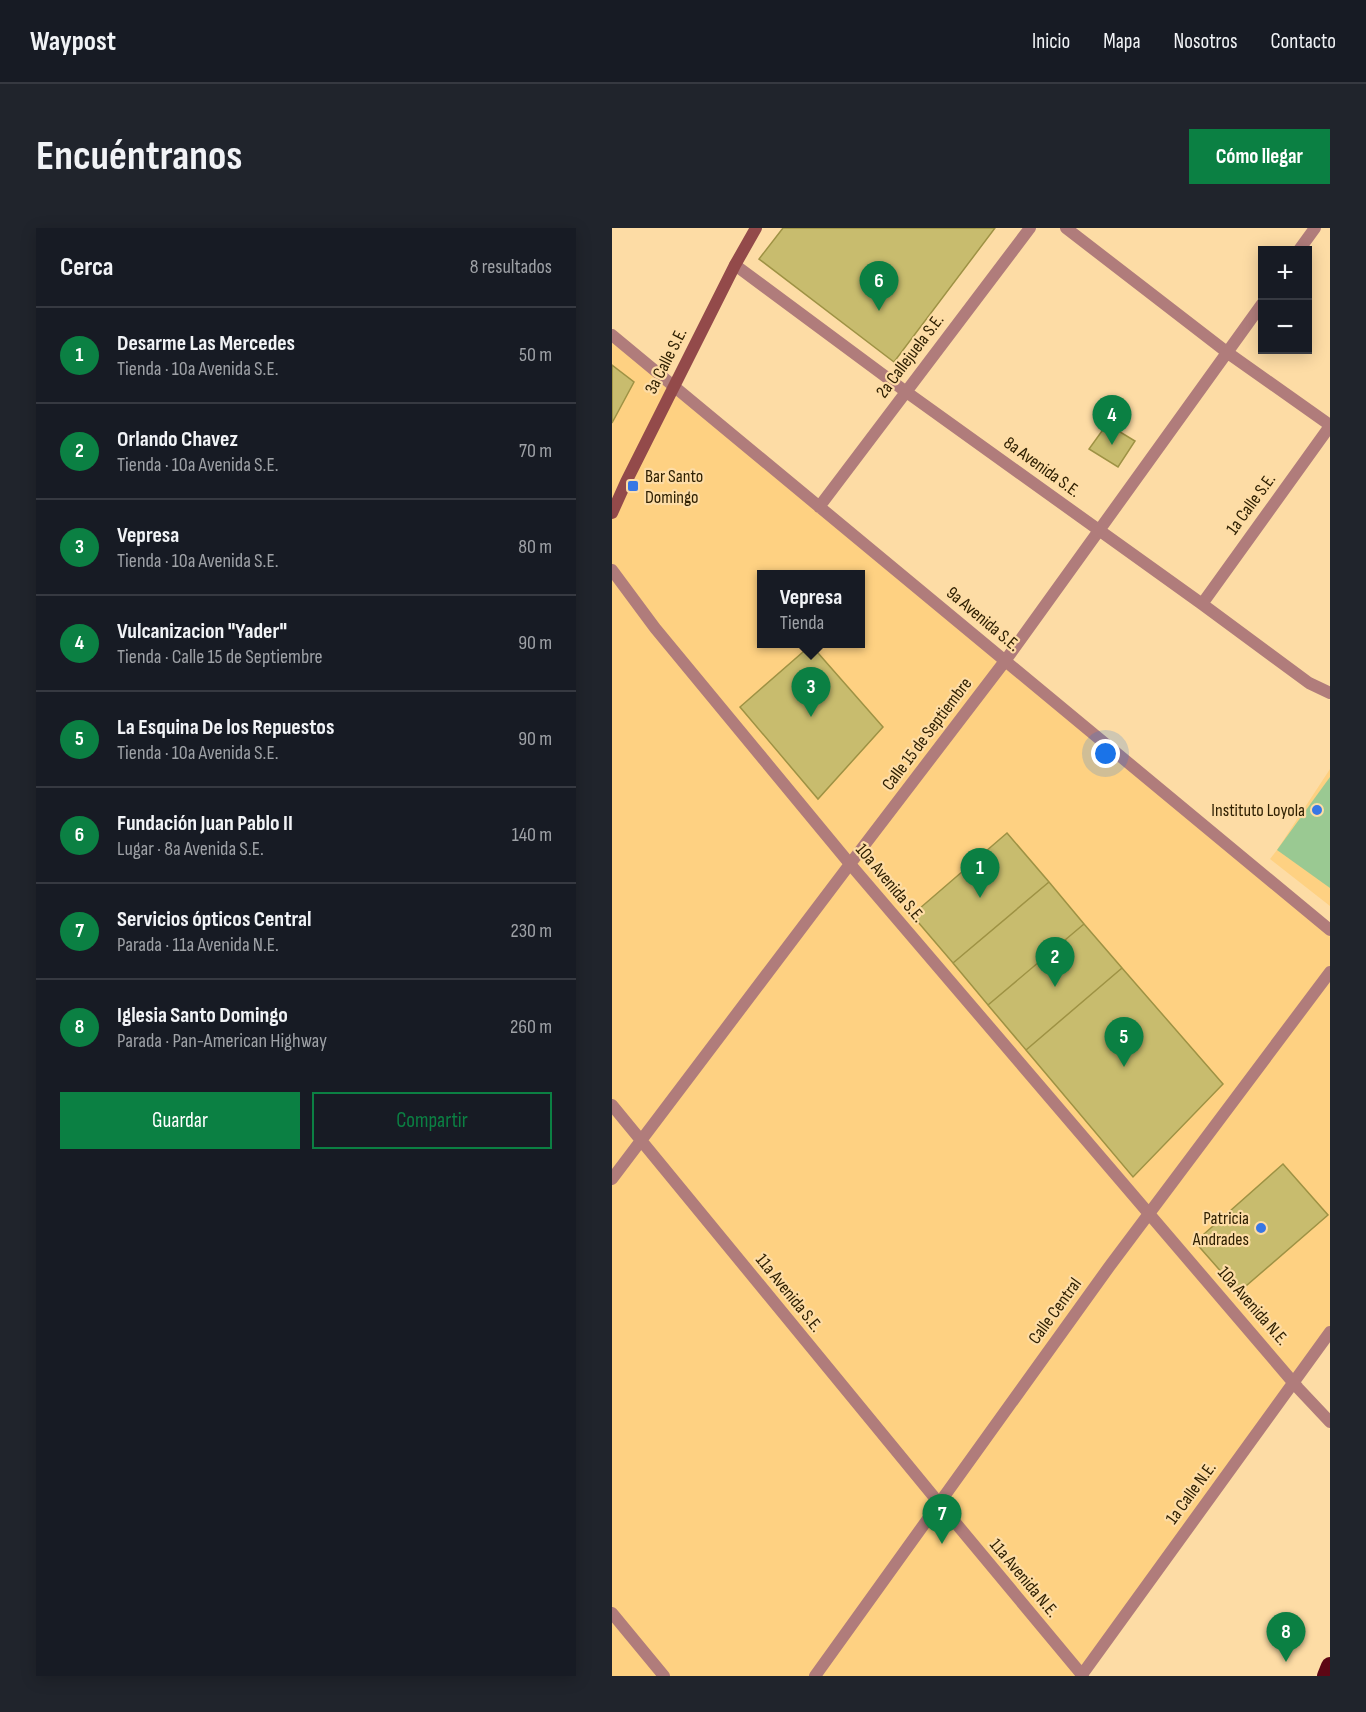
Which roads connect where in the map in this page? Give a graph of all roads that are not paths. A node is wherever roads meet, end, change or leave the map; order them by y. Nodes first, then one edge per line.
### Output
1 (756, 228) edge
2 (1030, 228) edge
3 (1066, 228) edge
4 (1315, 228) edge
5 (1302, 246) edge
6 (735, 265) junction
7 (1258, 310) edge
8 (612, 335) edge
9 (1228, 353) junction
10 (674, 386) junction
11 (905, 391) junction
12 (1330, 426) edge
13 (819, 507) junction
14 (612, 513) edge
15 (1099, 530) junction
16 (612, 570) edge
17 (1202, 604) junction
18 (1005, 661) junction
19 (1330, 693) edge
20 (850, 864) junction
21 (1330, 930) edge
22 (1330, 972) edge
23 (612, 1105) edge
24 (641, 1140) junction
25 (612, 1179) edge
26 (1149, 1213) junction
27 (1330, 1332) edge
28 (1293, 1381) junction
29 (1330, 1422) edge
30 (939, 1503) junction
31 (612, 1613) edge
32 (1330, 1666) edge
33 (664, 1676) edge
34 (815, 1676) edge
35 (1082, 1676) edge
36 (1326, 1676) edge

1 - 6 street, 3a Calle S.E.
2 - 11 street, 2a Callejuela S.E.
3 - 9 street
4 - 5 street
6 - 10 street, 3a Calle S.E.
6 - 11 street, 8a Avenida S.E.
7 - 9 street, Calle 15 de Septiembre
8 - 10 street, 9a Avenida S.E.
9 - 12 street
9 - 15 street, Calle 15 de Septiembre
10 - 13 street, 9a Avenida S.E.
10 - 14 street, 3a Calle S.E.
11 - 13 street, 2a Callejuela S.E.
11 - 15 street, 8a Avenida S.E.
12 - 17 street, 1a Calle S.E.
13 - 18 street, 9a Avenida S.E.
15 - 17 street, 8a Avenida S.E.
15 - 18 street, Calle 15 de Septiembre
16 - 20 street, 10a Avenida S.E.
17 - 19 street, 8a Avenida S.E.
18 - 20 street, Calle 15 de Septiembre
18 - 21 street, 9a Avenida S.E.
20 - 24 street, Calle 15 de Septiembre
20 - 26 street, 10a Avenida S.E.
22 - 26 street, Calle Central
23 - 24 street, 11a Avenida S.E.
24 - 25 street, Calle 15 de Septiembre
24 - 30 street, 11a Avenida S.E.
26 - 28 street, 10a Avenida N.E.
26 - 30 street, Calle Central
27 - 28 street, 1a Calle N.E.
28 - 29 street, 10a Avenida N.E.
28 - 35 street, 1a Calle N.E.
30 - 34 street, Calle Central
30 - 35 street, 11a Avenida N.E.
31 - 33 street
32 - 36 highway

